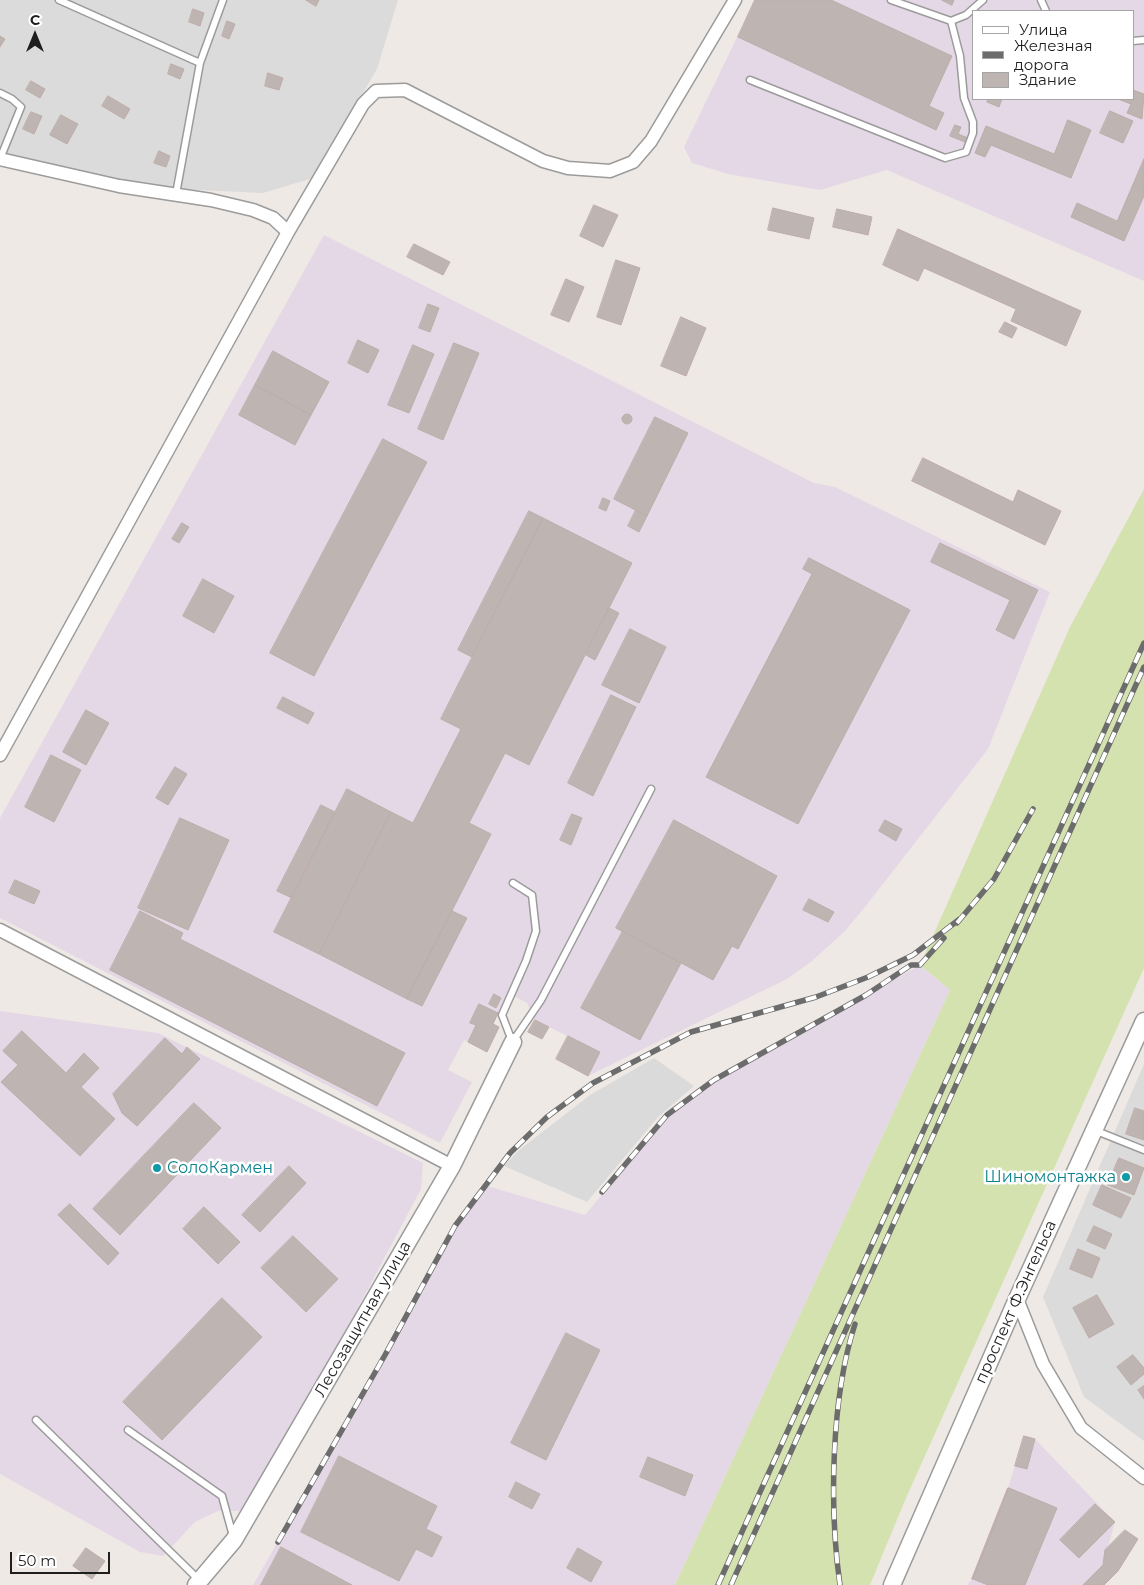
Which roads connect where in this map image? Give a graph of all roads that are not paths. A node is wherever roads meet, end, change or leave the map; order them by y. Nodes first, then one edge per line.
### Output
1 (59, 0) edge
2 (223, 0) edge
3 (735, 0) edge
4 (891, 0) edge
5 (984, 0) edge
6 (951, 21) junction
7 (200, 63) junction
8 (750, 80) dead end
9 (0, 93) edge
10 (0, 159) edge
11 (176, 194) junction
12 (288, 232) junction
13 (0, 755) edge
14 (651, 789) dead end
15 (513, 883) dead end
16 (0, 930) edge
17 (1144, 1021) edge
18 (513, 1042) junction
19 (1094, 1130) junction
20 (1144, 1150) edge
21 (452, 1166) junction
22 (1017, 1299) junction
23 (36, 1420) dead end
24 (128, 1430) dead end
25 (1144, 1478) edge
26 (234, 1540) junction
27 (198, 1583) edge
28 (892, 1585) edge

1 - 7 lane
2 - 7 lane
3 - 12 street
4 - 6 lane
5 - 6 lane
6 - 8 lane
7 - 11 lane
9 - 10 lane
10 - 11 street
11 - 12 street
12 - 13 street
14 - 18 lane
15 - 18 lane
16 - 21 street
17 - 19 street, проспект Ф.Энгельса
18 - 21 street, Лесозащитная улица
19 - 20 lane
19 - 22 street, проспект Ф.Энгельса
21 - 26 street, Лесозащитная улица
22 - 25 street
22 - 28 street, проспект Ф.Энгельса
23 - 27 lane
24 - 26 lane
26 - 27 street, Лесозащитная улица

